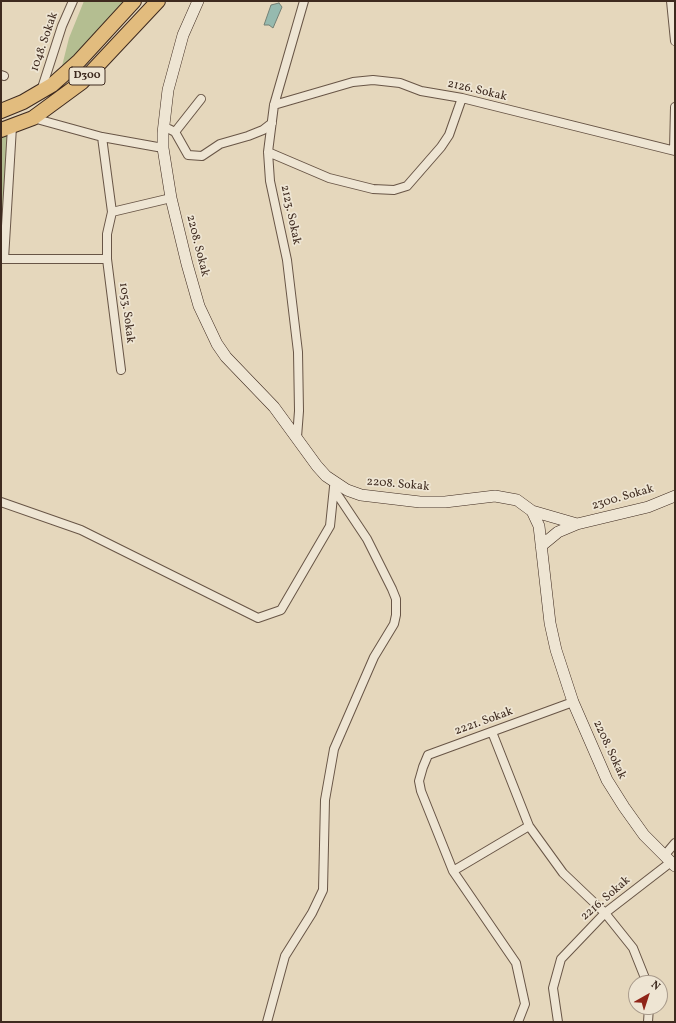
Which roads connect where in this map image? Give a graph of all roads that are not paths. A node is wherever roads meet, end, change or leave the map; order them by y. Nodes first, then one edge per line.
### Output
1 (73, 1) edge
2 (134, 1) edge
3 (158, 1) edge
4 (198, 1) edge
5 (304, 1) edge
6 (671, 1) edge
7 (675, 41) edge
8 (40, 92) junction
9 (462, 98) junction
10 (201, 100) dead end
11 (274, 105) junction
12 (675, 107) edge
13 (1, 111) edge
14 (33, 118) junction
15 (272, 123) junction
16 (163, 127) junction
17 (6, 128) edge
18 (175, 132) junction
19 (102, 138) junction
20 (163, 148) junction
21 (675, 150) edge
22 (268, 152) junction
23 (171, 198) junction
24 (112, 212) junction
25 (3, 259) edge
26 (108, 259) junction
27 (122, 370) dead end
28 (297, 437) junction
29 (334, 482) junction
30 (675, 496) edge
31 (1, 502) edge
32 (532, 511) junction
33 (553, 518) junction
34 (577, 524) junction
35 (540, 530) junction
36 (558, 532) junction
37 (541, 546) junction
38 (573, 702) junction
39 (492, 732) junction
40 (529, 826) junction
41 (675, 843) edge
42 (670, 861) edge
43 (453, 871) junction
44 (605, 913) junction
45 (644, 975) edge
46 (267, 1022) edge
47 (518, 1022) edge
48 (558, 1022) edge

1 - 8 street, 1048. Sokak
2 - 8 highway, D300
3 - 14 highway, D300
4 - 16 street, 2208. Sokak
5 - 11 street, 2123. Sokak
6 - 7 street
8 - 13 highway, D300
9 - 11 street, 2126. Sokak
9 - 21 street, 2126. Sokak
9 - 22 street
10 - 18 street
11 - 15 street, 2123. Sokak
12 - 21 street
14 - 17 highway, D300
14 - 19 street
15 - 18 street
15 - 22 street, 2123. Sokak
16 - 18 street
16 - 20 street, 2208. Sokak
17 - 25 street
19 - 20 street
19 - 24 street
20 - 23 street, 2208. Sokak
22 - 28 street, 2123. Sokak
23 - 24 street
23 - 28 street, 2208. Sokak
24 - 26 street, 1053. Sokak
25 - 26 street
26 - 27 street, 1053. Sokak
28 - 29 street, 2208. Sokak
29 - 31 street
29 - 32 street, 2208. Sokak
29 - 46 street
30 - 34 street, 2300. Sokak
32 - 33 street
32 - 35 street, 2208. Sokak
33 - 34 street
33 - 35 street
34 - 36 street, 2300. Sokak
35 - 36 street
35 - 37 street, 2208. Sokak
36 - 37 street
37 - 38 street, 2208. Sokak
38 - 39 street, 2221. Sokak
38 - 42 street, 2208. Sokak
39 - 40 street
39 - 43 street, 2221. Sokak
40 - 43 street
40 - 44 street
41 - 42 street, 2216. Sokak
42 - 44 street, 2216. Sokak
43 - 47 street
44 - 45 street
44 - 48 street, 2216. Sokak

